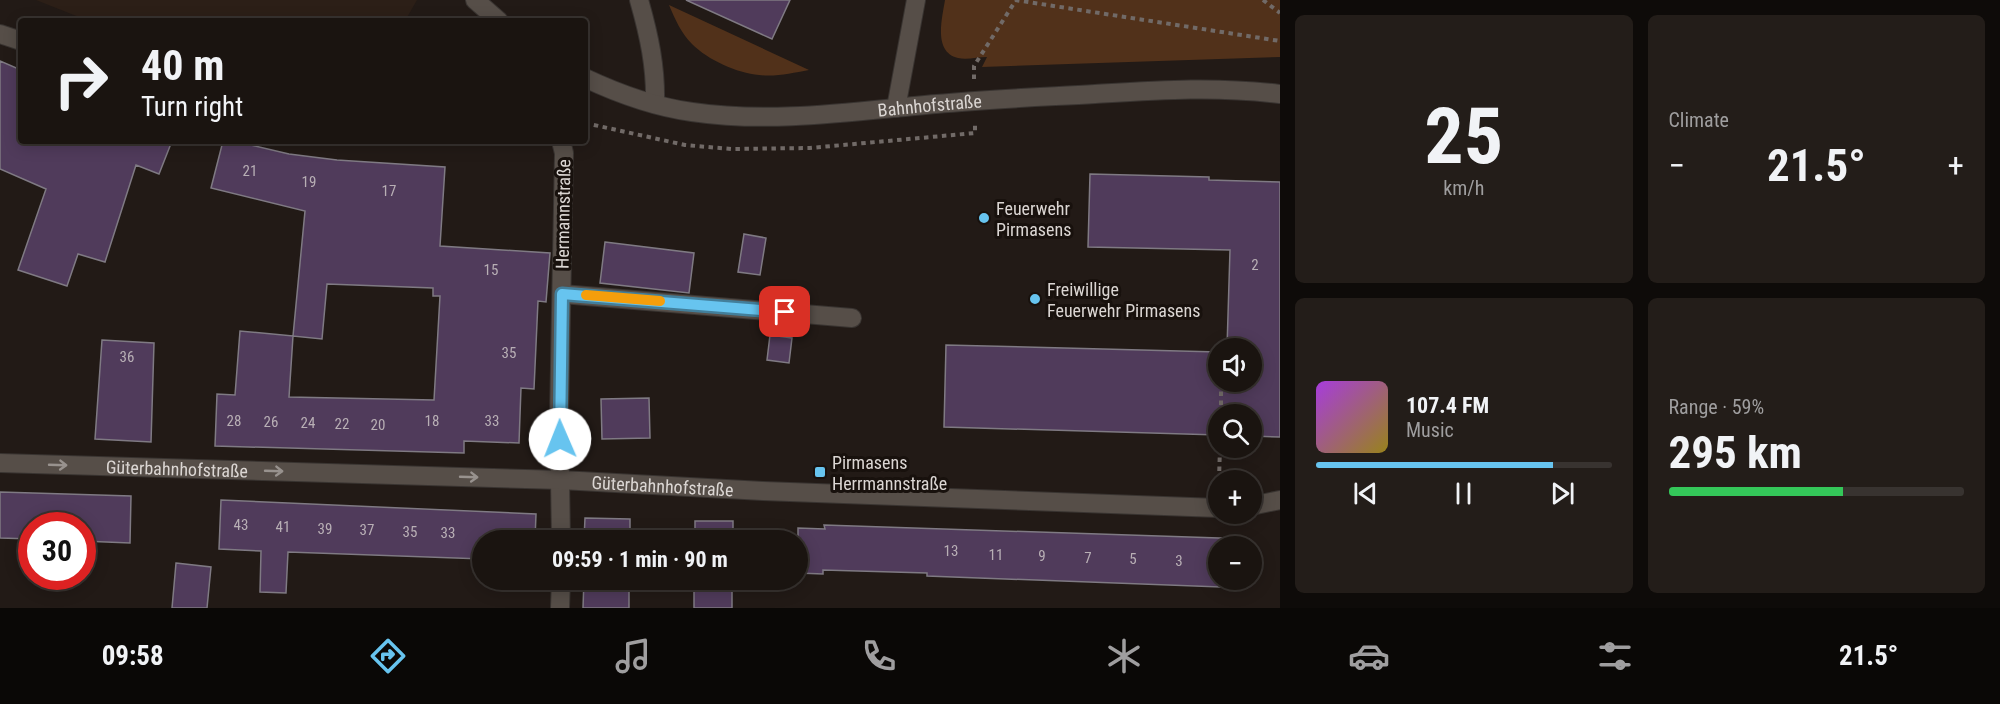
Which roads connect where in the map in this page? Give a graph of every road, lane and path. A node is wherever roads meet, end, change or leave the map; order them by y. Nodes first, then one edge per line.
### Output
1 (476, 0) edge
2 (639, 0) edge
3 (916, 0) edge
4 (1015, 0) edge
5 (1263, 0) edge
6 (1280, 13) edge
7 (496, 18) edge
8 (0, 34) edge
9 (18, 40) edge
10 (1280, 41) edge
11 (588, 79) edge
12 (1280, 94) edge
13 (656, 104) junction
14 (896, 108) junction
15 (562, 144) edge
16 (562, 294) junction
17 (852, 318) dead end
18 (0, 463) edge
19 (561, 480) junction
20 (1280, 500) edge
21 (1262, 504) edge
22 (1208, 508) edge
23 (561, 530) edge
24 (561, 590) edge
25 (560, 608) edge

1 - 7 street
2 - 13 street
3 - 14 street
4 - 10 path
5 - 6 path
8 - 9 street
11 - 13 street, Bahnhofstraße
12 - 14 street, Bahnhofstraße
13 - 14 street, Bahnhofstraße
15 - 16 street, Hermannstraße
16 - 17 street
16 - 19 street, Hermannstraße
18 -> 19 street, Güterbahnhofstraße
19 - 22 street, Güterbahnhofstraße
19 - 23 street, Hermannstraße
20 - 21 street
24 - 25 street

